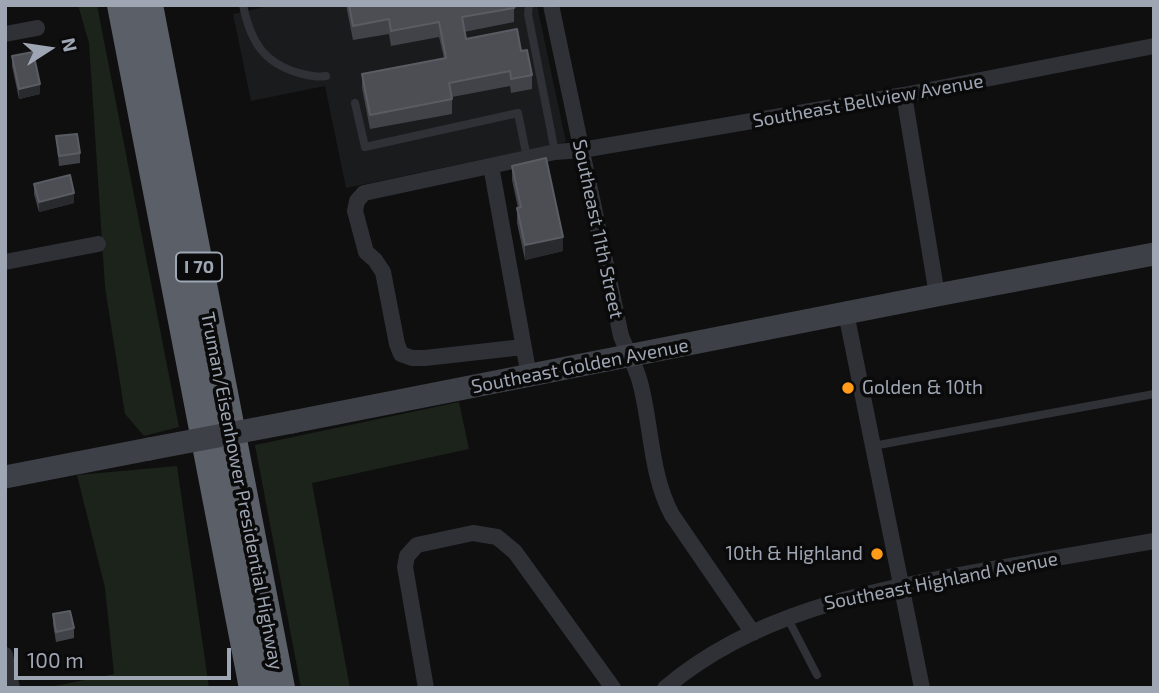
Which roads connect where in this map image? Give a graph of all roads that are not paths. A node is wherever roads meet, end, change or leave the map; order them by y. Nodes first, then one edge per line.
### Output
1 (122, 5) edge
2 (148, 5) edge
3 (155, 5) edge
4 (243, 5) edge
5 (529, 5) edge
6 (551, 5) edge
7 (37, 28) dead end
8 (5, 34) edge
9 (1154, 46) edge
10 (160, 66) junction
11 (326, 76) dead end
12 (904, 95) junction
13 (355, 103) dead end
14 (582, 150) junction
15 (555, 152) junction
16 (527, 158) junction
17 (491, 166) junction
18 (98, 244) dead end
19 (1154, 254) edge
20 (5, 262) edge
21 (937, 295) junction
22 (846, 313) junction
23 (523, 347) junction
24 (629, 357) junction
25 (529, 376) junction
26 (1154, 394) edge
27 (873, 446) junction
28 (5, 477) edge
29 (1154, 541) edge
30 (900, 586) junction
31 (788, 617) junction
32 (753, 633) junction
33 (5, 654) edge
34 (817, 675) dead end
35 (12, 688) edge
36 (253, 688) edge
37 (280, 688) edge
38 (426, 688) edge
39 (613, 688) edge
40 (665, 688) edge
41 (922, 688) edge

1 - 36 highway, Truman/Eisenhower Presidential Highway / I 70
2 - 10 highway, Truman/Eisenhower Presidential Highway / I 70
3 - 10 highway
4 - 11 lane
5 - 15 lane
6 - 14 street, Southeast 11th Street
7 - 8 street
9 - 12 street, Southeast Bellview Avenue
10 - 37 highway, Truman/Eisenhower Presidential Highway / I 70
12 - 14 street, Southeast Bellview Avenue
12 - 21 street
13 - 16 lane
14 - 15 street, Southeast Bellview Avenue
14 - 24 street, Southeast 11th Street
15 - 16 street, Southeast Bellview Avenue
16 - 17 street, Southeast Bellview Avenue
17 - 23 street
17 - 23 street, Southeast Bellview Avenue
18 - 20 street
19 - 21 street, Southeast Golden Avenue
21 - 22 street, Southeast Golden Avenue
22 - 24 street, Southeast Golden Avenue
22 - 27 street
23 - 25 street
24 - 25 street, Southeast Golden Avenue
24 - 32 street, Southeast 11th Street
25 - 28 street, Southeast Golden Avenue, bridge
26 - 27 lane
27 - 30 street
29 - 30 street, Southeast Highland Avenue
30 - 31 street, Southeast Highland Avenue
30 - 41 street
31 - 32 street, Southeast Highland Avenue
31 - 34 lane
32 - 40 street, Southeast Highland Avenue
33 - 35 street
38 - 39 street

